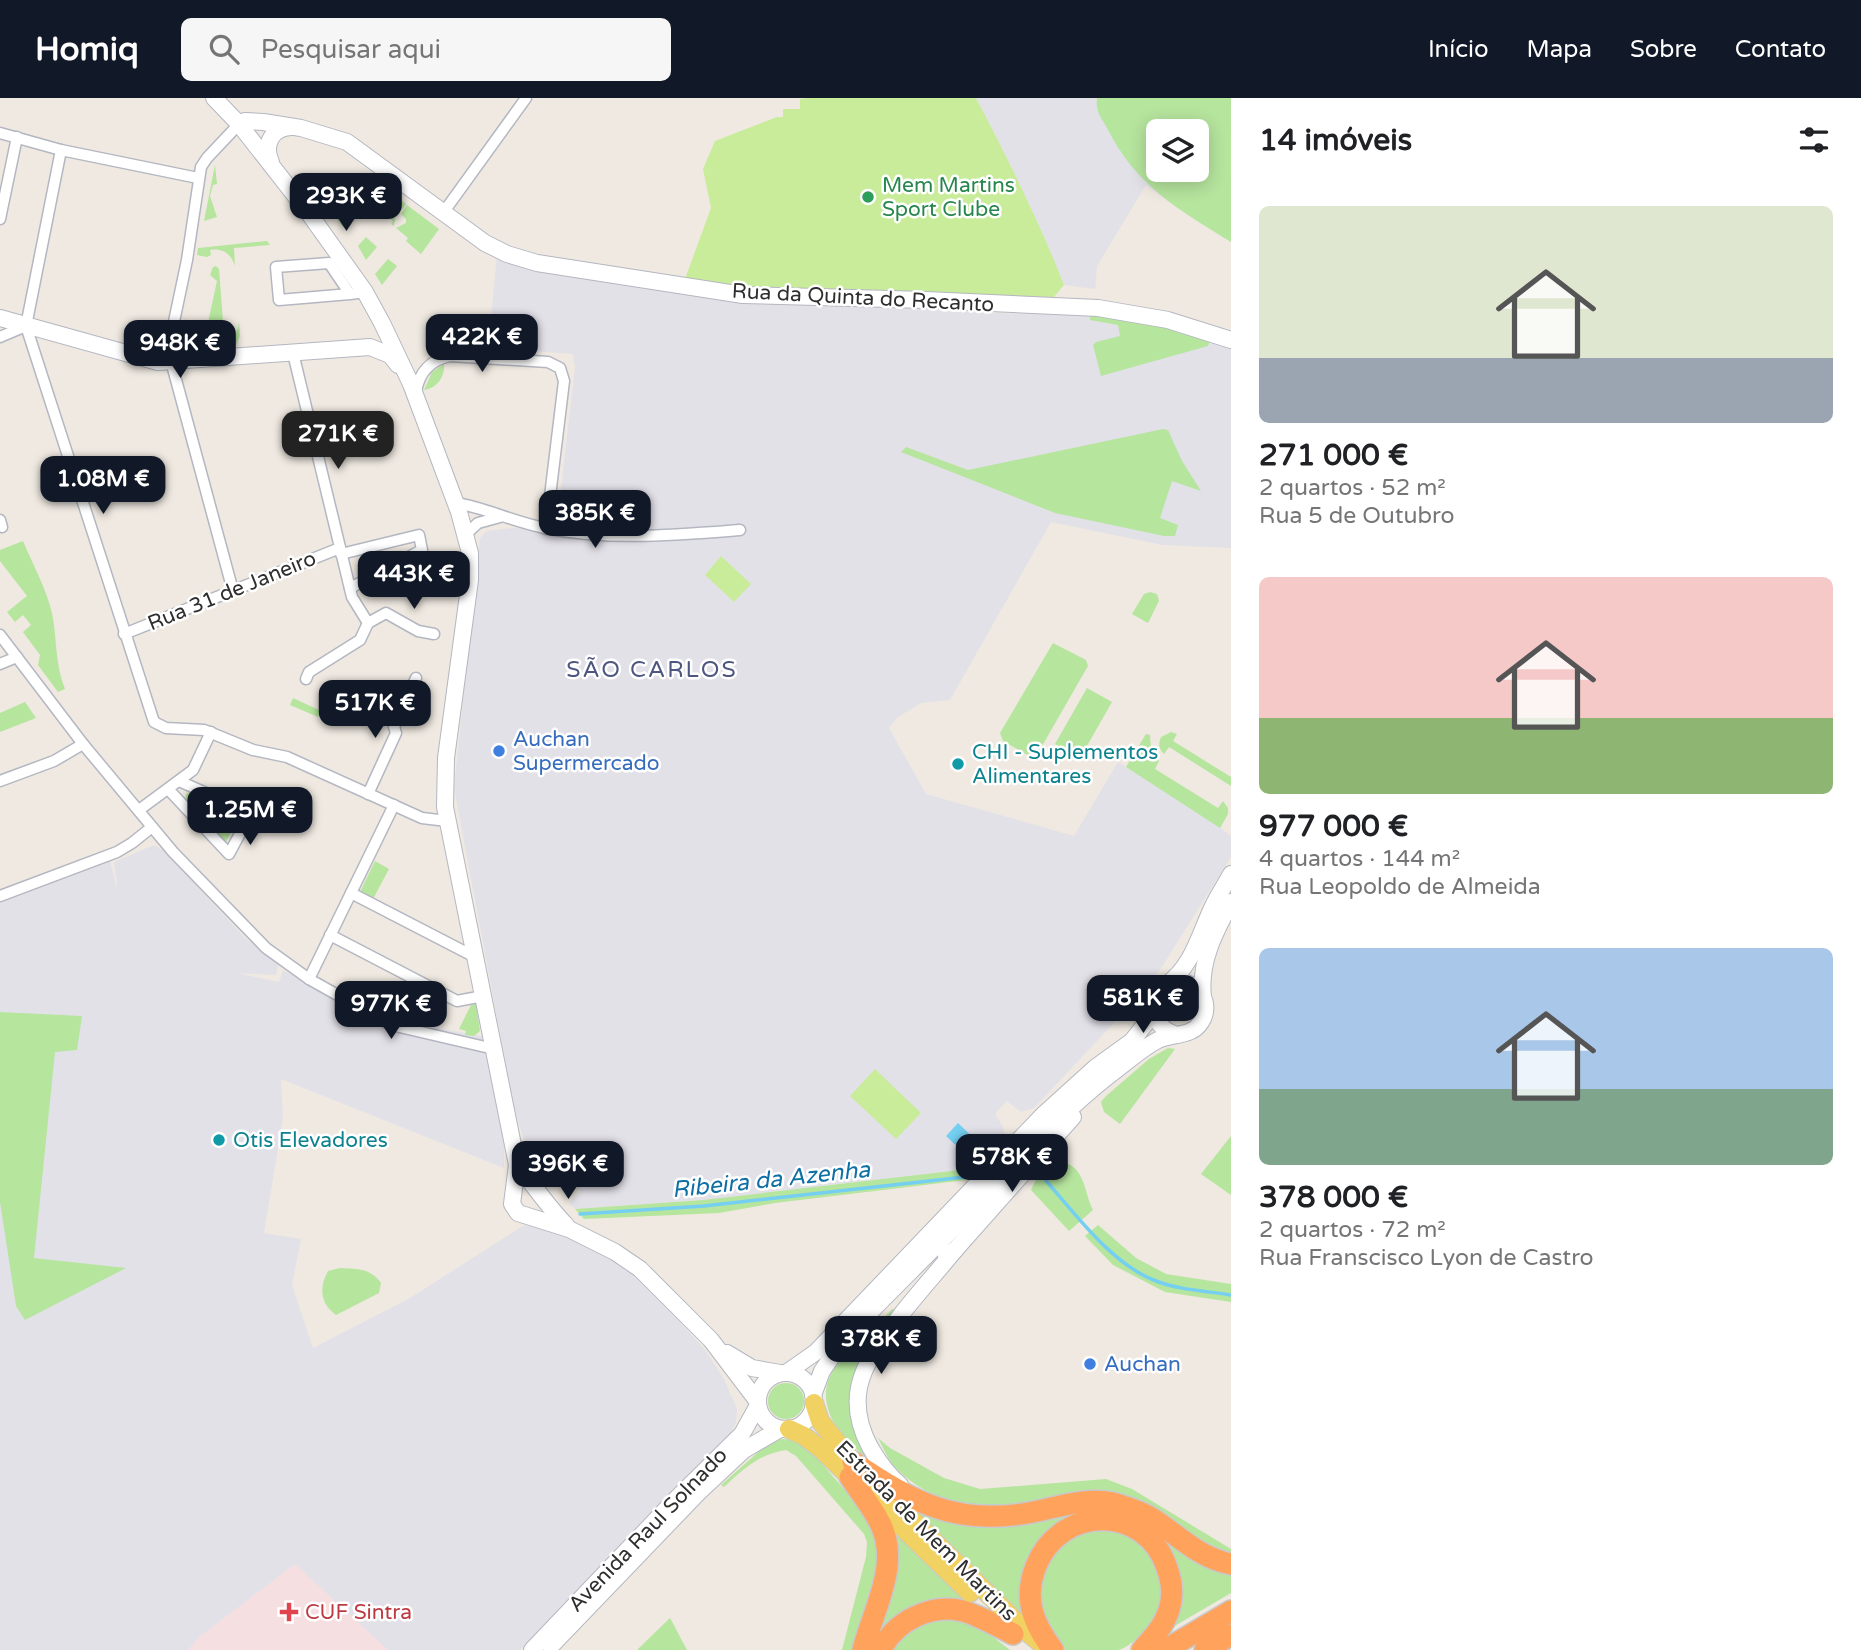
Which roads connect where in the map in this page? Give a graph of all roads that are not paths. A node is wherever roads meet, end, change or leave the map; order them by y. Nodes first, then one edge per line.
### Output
1 (214, 98) edge
2 (526, 98) edge
3 (239, 124) junction
4 (301, 128) junction
5 (0, 133) edge
6 (17, 137) junction
7 (61, 150) junction
8 (273, 166) junction
9 (198, 178) junction
10 (443, 213) junction
11 (0, 219) edge
12 (357, 293) junction
13 (0, 318) edge
14 (382, 323) junction
15 (26, 326) junction
16 (0, 337) edge
17 (1231, 340) edge
18 (370, 347) junction
19 (293, 353) junction
20 (172, 363) junction
21 (404, 373) junction
22 (415, 398) junction
23 (456, 503) junction
24 (502, 517) junction
25 (546, 528) junction
26 (740, 530) dead end
27 (466, 534) junction
28 (341, 551) junction
29 (233, 591) junction
30 (351, 592) junction
31 (368, 623) junction
32 (124, 634) junction
33 (434, 634) dead end
34 (0, 635) edge
35 (17, 657) junction
36 (0, 664) edge
37 (416, 678) dead end
38 (306, 679) dead end
39 (211, 732) junction
40 (83, 744) junction
41 (0, 781) edge
42 (179, 781) junction
43 (168, 789) junction
44 (368, 794) junction
45 (394, 805) junction
46 (139, 810) junction
47 (447, 821) junction
48 (152, 827) junction
49 (1231, 874) edge
50 (351, 893) junction
51 (0, 896) edge
52 (1231, 902) edge
53 (330, 936) junction
54 (475, 957) junction
55 (309, 979) junction
56 (1165, 986) junction
57 (483, 996) junction
58 (1203, 997) junction
59 (1153, 1002) junction
60 (1178, 1035) junction
61 (494, 1049) junction
62 (1114, 1072) junction
63 (517, 1165) junction
64 (539, 1191) junction
65 (513, 1192) junction
66 (529, 1215) junction
67 (569, 1228) junction
68 (956, 1250) junction
69 (889, 1293) junction
70 (711, 1340) junction
71 (784, 1373) junction
72 (814, 1399) junction
73 (758, 1404) junction
74 (784, 1429) junction
75 (851, 1470) junction
76 (934, 1507) junction
77 (1231, 1564) edge
78 (1231, 1611) edge
79 (1013, 1634) junction
80 (1231, 1635) edge
81 (532, 1650) edge
82 (547, 1650) edge
83 (863, 1650) edge
84 (881, 1650) edge
85 (1030, 1650) edge
86 (1051, 1650) edge
87 (1142, 1650) edge
88 (1165, 1650) edge
89 (1205, 1650) edge

1 - 3 street
2 - 10 street
3 - 4 street, Rua da Quinta do Recanto
3 - 8 street
3 - 9 street
4 - 8 street
4 - 10 street, Rua da Quinta do Recanto
5 - 6 street
6 - 7 street
6 - 11 street
7 - 9 street
7 - 15 street
8 - 12 street
9 - 20 street
10 - 17 street, Rua da Quinta do Recanto
12 - 12 street
12 - 14 street
13 - 15 street
14 - 18 street
14 - 21 street
15 - 16 street
15 - 20 street
15 - 32 street
18 - 19 street
18 - 21 street
19 - 20 street
19 - 28 street
20 - 29 street
21 - 22 street
22 - 23 street
22 - 25 street
23 - 24 street
23 - 27 street
24 - 25 street
24 - 27 street
25 - 26 street
27 - 47 street
28 - 29 street, Rua 31 de Janeiro
28 - 30 street
28 - 30 street, Rua 31 de Janeiro
29 - 32 street, Rua 31 de Janeiro
30 - 31 street
31 - 33 street
31 - 38 street
32 - 39 street
34 - 35 street
35 - 36 street
35 - 40 street
37 - 44 street
39 - 42 street
39 - 44 street
40 - 41 street
40 - 46 street
42 - 43 street
42 - 43 street
43 - 46 street
44 - 45 street
45 - 47 street
45 - 50 street
46 - 48 street
47 - 54 street
48 - 51 street
48 - 55 street
49 - 56 street
50 - 53 street
50 - 54 street
52 - 58 street
53 - 55 street
53 - 57 street
54 - 57 street
55 - 61 street
56 - 58 street
56 - 59 street
57 - 61 street
58 - 60 street
59 - 60 street
59 - 71 street
60 - 62 street
61 - 63 street
62 - 68 street
62 - 69 street
63 - 64 street
63 - 65 street
64 - 65 street
64 - 66 street
64 - 67 street
65 - 66 street
66 - 67 street
67 - 70 street
68 - 69 street
68 - 76 street
69 - 72 street
70 - 71 street
70 - 73 street
71 - 72 street
71 - 73 street
72 - 74 street
72 - 75 main road, Estrada de Mem Martins
73 - 74 street
73 - 81 street, Avenida Raul Solnado
74 - 75 main road, Estrada de Mem Martins
74 - 82 street, Avenida Raul Solnado
75 - 76 highway
75 - 79 main road, Estrada de Mem Martins
75 - 83 highway
75 - 86 main road, Estrada de Mem Martins
76 - 77 highway
78 - 88 highway
79 - 84 highway
79 - 85 main road, Estrada de Mem Martins
80 - 89 highway
86 - 87 highway

